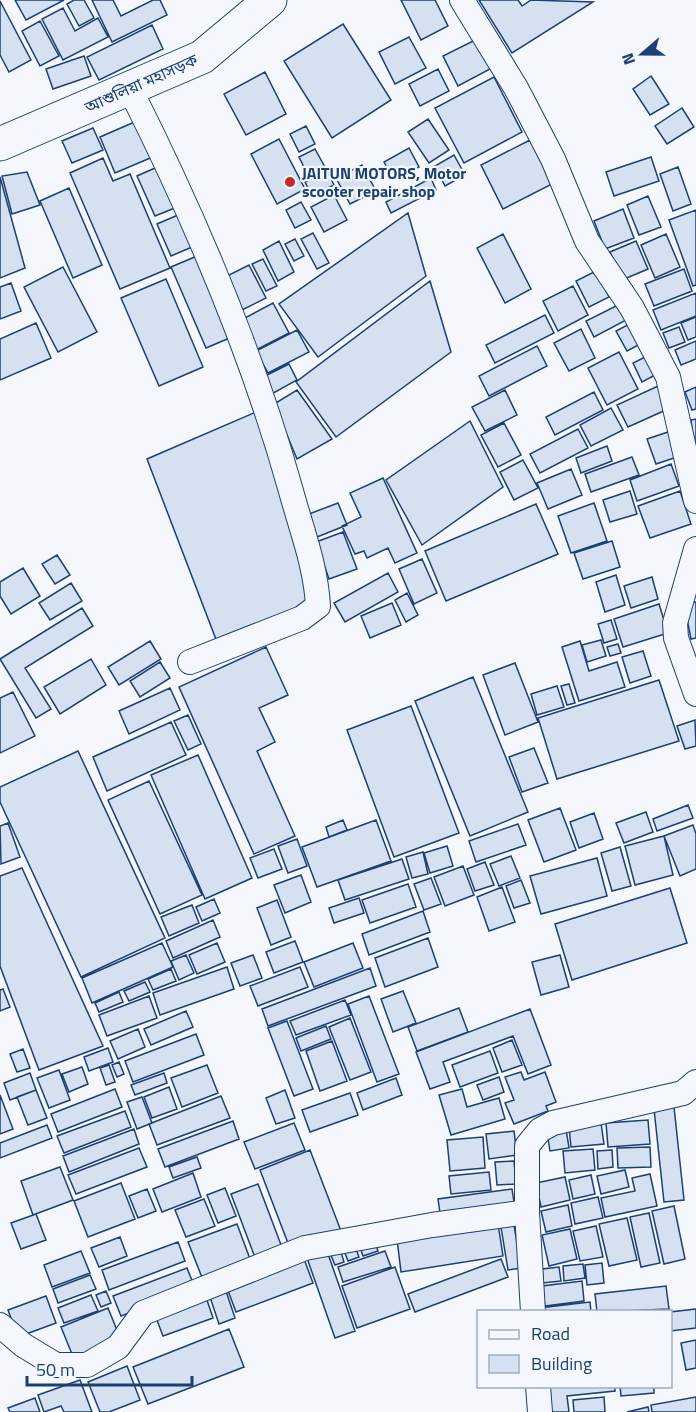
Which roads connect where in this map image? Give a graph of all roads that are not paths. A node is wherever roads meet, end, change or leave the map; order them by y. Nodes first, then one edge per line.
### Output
1 (270, 0) edge
2 (462, 0) edge
3 (130, 89) junction
4 (0, 144) edge
5 (696, 501) edge
6 (696, 549) edge
7 (190, 662) dead end
8 (696, 693) edge
9 (696, 1082) edge
10 (527, 1212) junction
11 (533, 1310) edge
12 (0, 1325) edge
13 (538, 1388) edge
14 (540, 1412) edge

1 - 3 highway, আশুলিয়া মহাসড়ক
2 - 5 street
3 - 4 highway, আশুলিয়া মহাসড়ক
3 - 7 street
6 - 8 street
9 - 10 street
10 - 11 street
10 - 12 street
13 - 14 street

